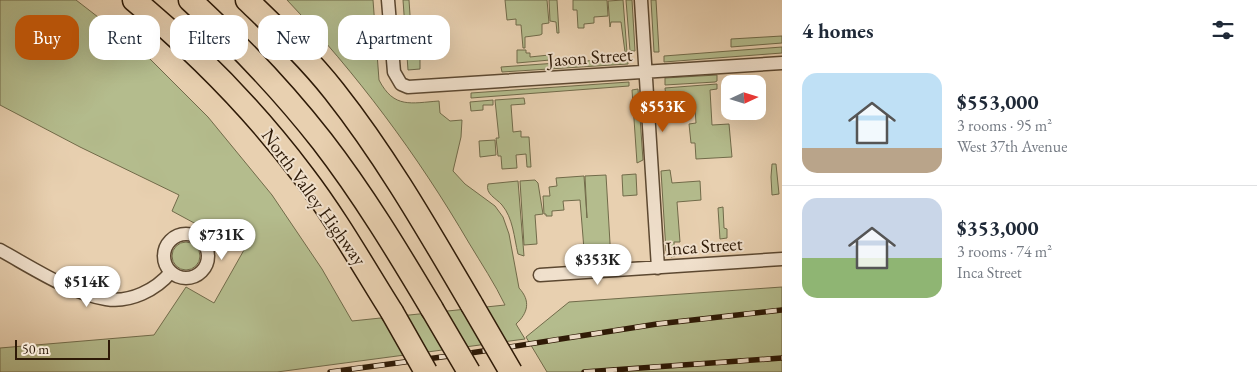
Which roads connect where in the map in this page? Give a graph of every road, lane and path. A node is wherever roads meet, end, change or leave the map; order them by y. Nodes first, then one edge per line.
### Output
1 (134, 0) edge
2 (190, 0) edge
3 (247, 0) edge
4 (388, 0) edge
5 (641, 0) edge
6 (782, 63) edge
7 (646, 72) junction
8 (0, 250) edge
9 (782, 259) edge
10 (658, 268) junction
11 (171, 272) dead end
12 (540, 275) dead end
13 (426, 372) edge
14 (469, 372) edge
15 (511, 372) edge

1 - 13 highway, North Valley Highway, bridge
2 - 14 highway, bridge
3 - 15 highway, bridge
4 - 7 street, Jason Street
5 - 7 street
6 - 7 street, Jason Street
7 - 10 street
8 - 11 street
9 - 10 street, Inca Street
10 - 12 street, Inca Street

